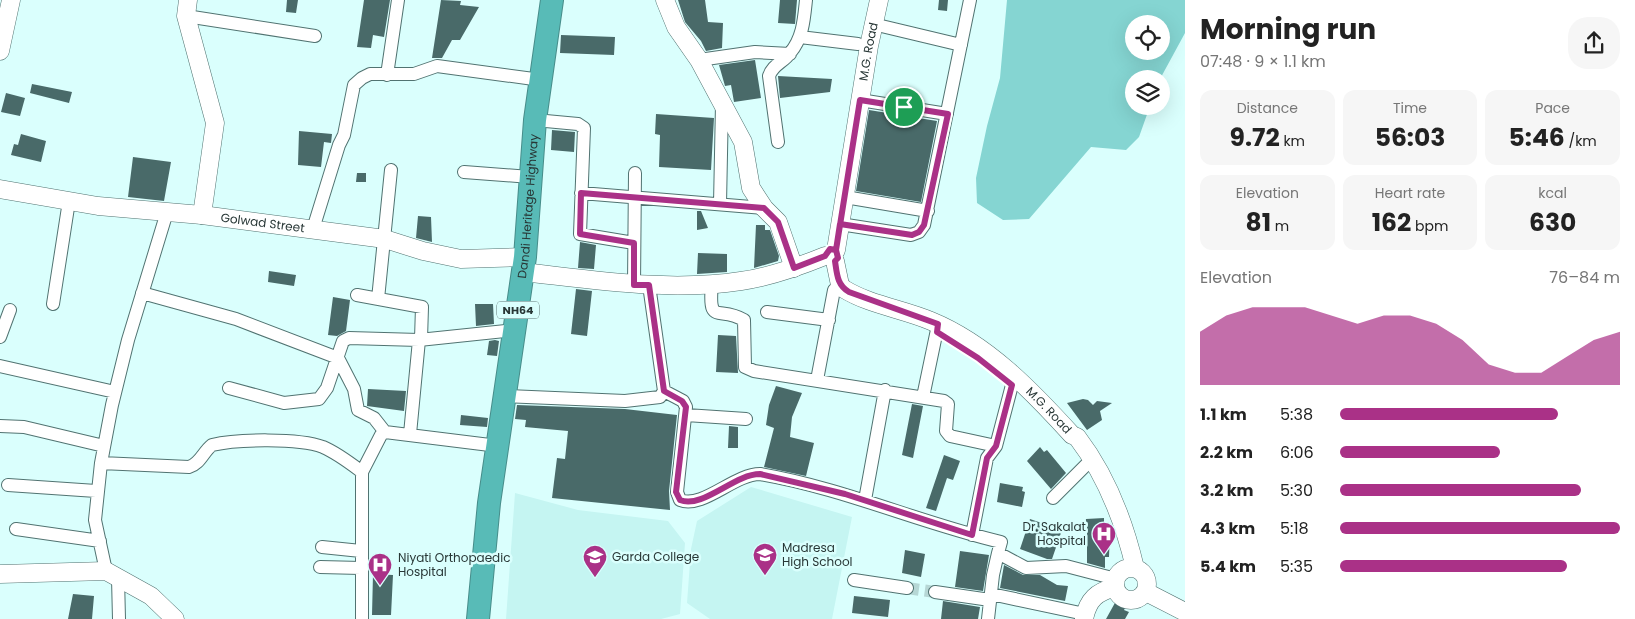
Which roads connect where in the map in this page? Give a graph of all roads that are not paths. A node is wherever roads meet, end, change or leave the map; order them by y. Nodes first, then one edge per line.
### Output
1 (398, 0) edge
2 (552, 0) edge
3 (664, 0) edge
4 (806, 0) edge
5 (868, 0) edge
6 (879, 0) edge
7 (970, 0) edge
8 (7, 5) edge
9 (187, 8) edge
10 (873, 24) junction
11 (315, 36) dead end
12 (800, 38) junction
13 (1, 42) edge
14 (858, 44) junction
15 (961, 45) junction
16 (790, 54) junction
17 (699, 60) junction
18 (388, 75) junction
19 (540, 80) junction
20 (860, 100) junction
21 (722, 101) junction
22 (948, 114) junction
23 (535, 120) junction
24 (778, 142) dead end
25 (391, 170) dead end
26 (464, 172) dead end
27 (634, 173) dead end
28 (530, 177) junction
29 (0, 189) edge
30 (581, 193) junction
31 (634, 196) junction
32 (845, 197) junction
33 (69, 201) junction
34 (720, 204) junction
35 (764, 208) junction
36 (167, 212) junction
37 (928, 212) junction
38 (202, 214) junction
39 (840, 224) junction
40 (313, 229) junction
41 (384, 239) junction
42 (634, 243) junction
43 (830, 256) junction
44 (524, 265) junction
45 (794, 268) junction
46 (712, 283) junction
47 (641, 285) junction
48 (834, 290) junction
49 (142, 293) junction
50 (356, 296) dead end
51 (378, 299) junction
52 (856, 299) junction
53 (53, 304) dead end
54 (10, 310) dead end
55 (767, 312) dead end
56 (829, 320) junction
57 (938, 328) junction
58 (515, 330) junction
59 (0, 337) edge
60 (420, 340) junction
61 (338, 358) junction
62 (0, 366) edge
63 (817, 380) junction
64 (1012, 385) junction
65 (230, 388) dead end
66 (886, 390) junction
67 (664, 391) junction
68 (115, 392) junction
69 (505, 396) junction
70 (923, 397) junction
71 (686, 415) junction
72 (746, 420) dead end
73 (0, 426) edge
74 (385, 432) junction
75 (410, 434) junction
76 (104, 446) junction
77 (498, 446) junction
78 (996, 446) junction
79 (101, 463) junction
80 (1086, 465) junction
81 (362, 472) junction
82 (8, 485) dead end
83 (96, 491) junction
84 (1054, 498) dead end
85 (865, 500) junction
86 (16, 529) dead end
87 (972, 535) junction
88 (100, 541) junction
89 (322, 548) dead end
90 (361, 551) junction
91 (998, 553) junction
92 (320, 567) dead end
93 (1133, 567) junction
94 (361, 568) junction
95 (0, 574) edge
96 (112, 575) junction
97 (854, 580) dead end
98 (1116, 583) junction
99 (1147, 587) junction
100 (907, 588) tunnel mouth
101 (935, 592) tunnel mouth
102 (991, 597) junction
103 (1185, 600) edge
104 (1185, 612) edge
105 (1085, 616) edge
106 (119, 619) edge
107 (175, 619) edge
108 (362, 619) edge
109 (478, 619) edge
110 (988, 619) edge

1 - 18 street
2 - 19 highway, Dandi Heritage Highway / NH64
3 - 17 main road
4 - 12 street
5 - 14 main road, M.G. Road
6 - 10 main road, M.G. Road
7 - 15 street
8 - 13 main road
9 - 11 street
9 - 38 main road
10 - 15 street
10 - 20 main road, M.G. Road
12 - 14 street
12 - 16 street
14 - 43 main road, M.G. Road
15 - 22 street
16 - 17 street
16 - 24 street
17 - 21 main road
18 - 19 street
18 - 40 street
19 - 23 highway, Dandi Heritage Highway / NH64
20 - 22 street
20 - 32 main road, M.G. Road
21 - 34 street
21 - 35 main road
22 - 37 street
23 - 28 highway, Dandi Heritage Highway / NH64
23 - 30 street
25 - 41 street
26 - 28 street
27 - 31 street
28 - 44 highway, Dandi Heritage Highway / NH64
29 - 33 main road, Golwad Street
30 - 31 street
30 - 42 street
31 - 34 street
31 - 42 street
32 - 37 street
32 - 39 main road, M.G. Road
33 - 36 main road, Golwad Street
33 - 53 street
34 - 35 street
35 - 45 main road
36 - 38 main road, Golwad Street
36 - 49 street
37 - 39 street
38 - 40 main road, Golwad Street
39 - 43 main road, M.G. Road
40 - 41 main road, Golwad Street
41 - 44 main road, Golwad Street
41 - 51 street
42 - 47 street
43 - 45 main road, Golwad Street
43 - 48 main road, M.G. Road
43 - 52 main road, M.G. Road
44 - 47 main road, Golwad Street
44 - 58 highway, Dandi Heritage Highway / NH64
45 - 46 main road, Golwad Street
46 - 47 main road, Golwad Street
46 - 63 street
47 - 67 street
48 - 52 main road, M.G. Road
48 - 56 street
49 - 61 street
49 - 68 street
50 - 51 street
51 - 60 street
52 - 57 main road, M.G. Road
54 - 59 street
55 - 56 street
56 - 63 street
57 - 64 main road, M.G. Road
57 - 70 street
57 - 93 main road, M.G. Road
58 - 60 street
58 - 69 highway, Dandi Heritage Highway / NH64
60 - 61 street
60 - 75 street
61 - 65 street
61 - 74 street
62 - 68 street
63 - 66 street
64 - 78 street
64 - 80 main road, M.G. Road
66 - 70 street
66 - 85 street
67 - 69 street
67 - 71 street
68 - 76 street
69 - 77 highway, Dandi Heritage Highway / NH64
70 - 78 street
71 - 72 street
71 - 85 street
73 - 76 street
74 - 75 street
74 - 81 street
75 - 77 street
76 - 79 street
77 - 109 highway, Dandi Heritage Highway / NH64
78 - 87 street
79 - 81 street
79 - 83 street
80 - 84 street
80 - 93 main road, M.G. Road
81 - 90 street
82 - 83 street
83 - 88 street
85 - 87 street
86 - 88 street
87 - 91 street
88 - 96 street
89 - 90 street
90 - 94 street
91 - 98 street
91 - 102 street
92 - 94 street
93 - 98 main road
93 - 99 main road
94 - 108 street
95 - 96 main road
96 - 106 street
96 - 107 main road
97 - 100 street
98 - 99 main road
98 - 105 main road
99 - 103 main road
99 - 104 main road
101 - 102 street
102 - 105 street
102 - 110 street

